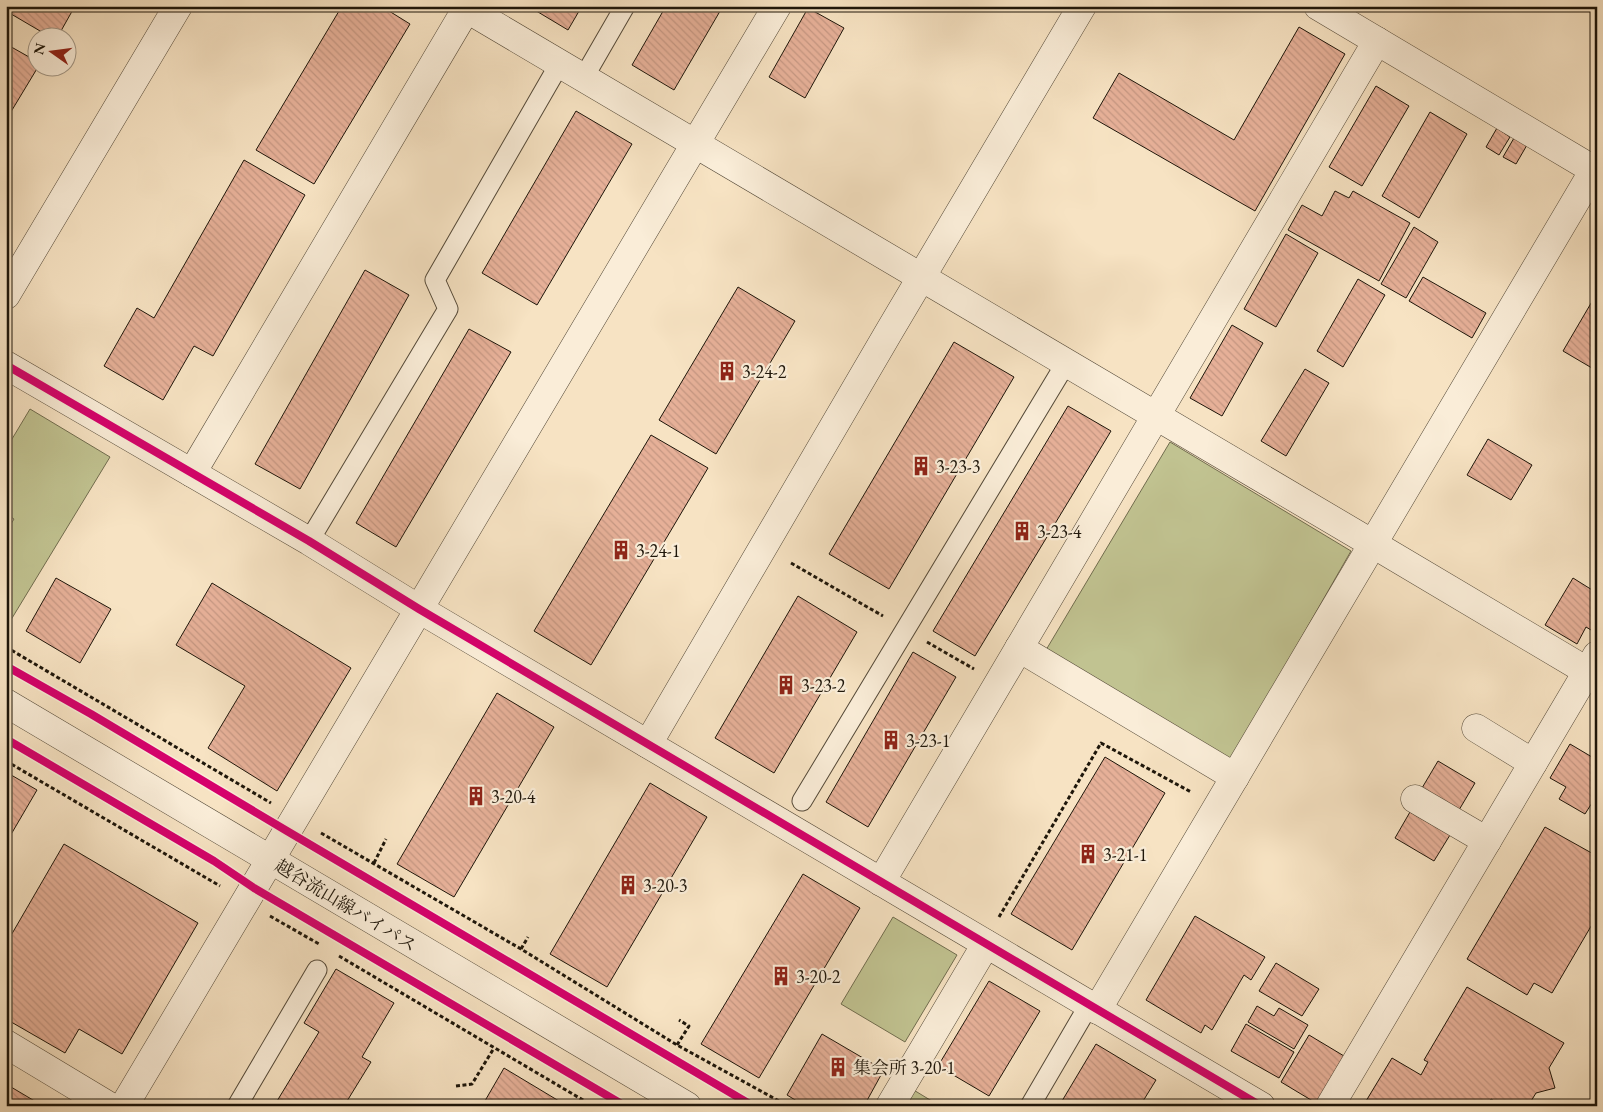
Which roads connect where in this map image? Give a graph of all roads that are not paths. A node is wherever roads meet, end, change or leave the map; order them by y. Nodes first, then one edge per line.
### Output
1 (178, 6) edge
2 (625, 6) edge
3 (776, 6) edge
4 (1082, 6) edge
5 (1318, 6) edge
6 (466, 7) edge
7 (1377, 41) junction
8 (560, 63) junction
9 (584, 77) junction
10 (695, 144) junction
11 (1595, 168) edge
12 (921, 278) junction
13 (6, 295) edge
14 (1066, 363) junction
15 (6, 365) edge
16 (1155, 416) junction
17 (192, 473) junction
18 (309, 542) junction
19 (1373, 544) junction
20 (419, 609) junction
21 (1019, 648) junction
22 (1593, 668) edge
23 (6, 704) edge
24 (1476, 728) dead end
25 (648, 744) junction
26 (1533, 762) junction
27 (1235, 777) junction
28 (1415, 799) dead end
29 (802, 801) dead end
30 (1487, 841) junction
31 (270, 860) junction
32 (881, 882) junction
33 (986, 944) junction
34 (317, 970) dead end
35 (1093, 1008) junction
36 (6, 1044) edge
37 (1248, 1102) edge
38 (109, 1106) edge
39 (124, 1106) edge
40 (237, 1106) edge
41 (687, 1106) edge
42 (890, 1106) edge
43 (1030, 1106) edge
44 (1330, 1106) edge

1 - 13 street
2 - 9 lane
3 - 10 street
4 - 12 street
5 - 7 street
6 - 8 street
6 - 17 street
7 - 11 street
7 - 16 street
8 - 9 street
8 - 18 lane
9 - 10 street
10 - 12 street
10 - 20 street
11 - 19 street
12 - 14 street
12 - 25 street
14 - 16 street
14 - 29 lane
15 - 17 street
16 - 19 street
16 - 21 street
17 - 18 street
18 - 20 street
19 - 22 street
19 - 27 street
20 - 25 street
20 - 31 street
21 - 27 street
21 - 32 street
22 - 26 street
23 - 31 street, 越谷流山線バイパス
24 - 26 street
25 - 32 street
26 - 30 street
27 - 35 street
28 - 30 street
30 - 44 street
31 - 39 street
31 - 41 street, 越谷流山線バイパス
32 - 33 street
33 - 35 street
33 - 42 street
34 - 40 lane
35 - 37 street
35 - 43 lane
36 - 38 street

